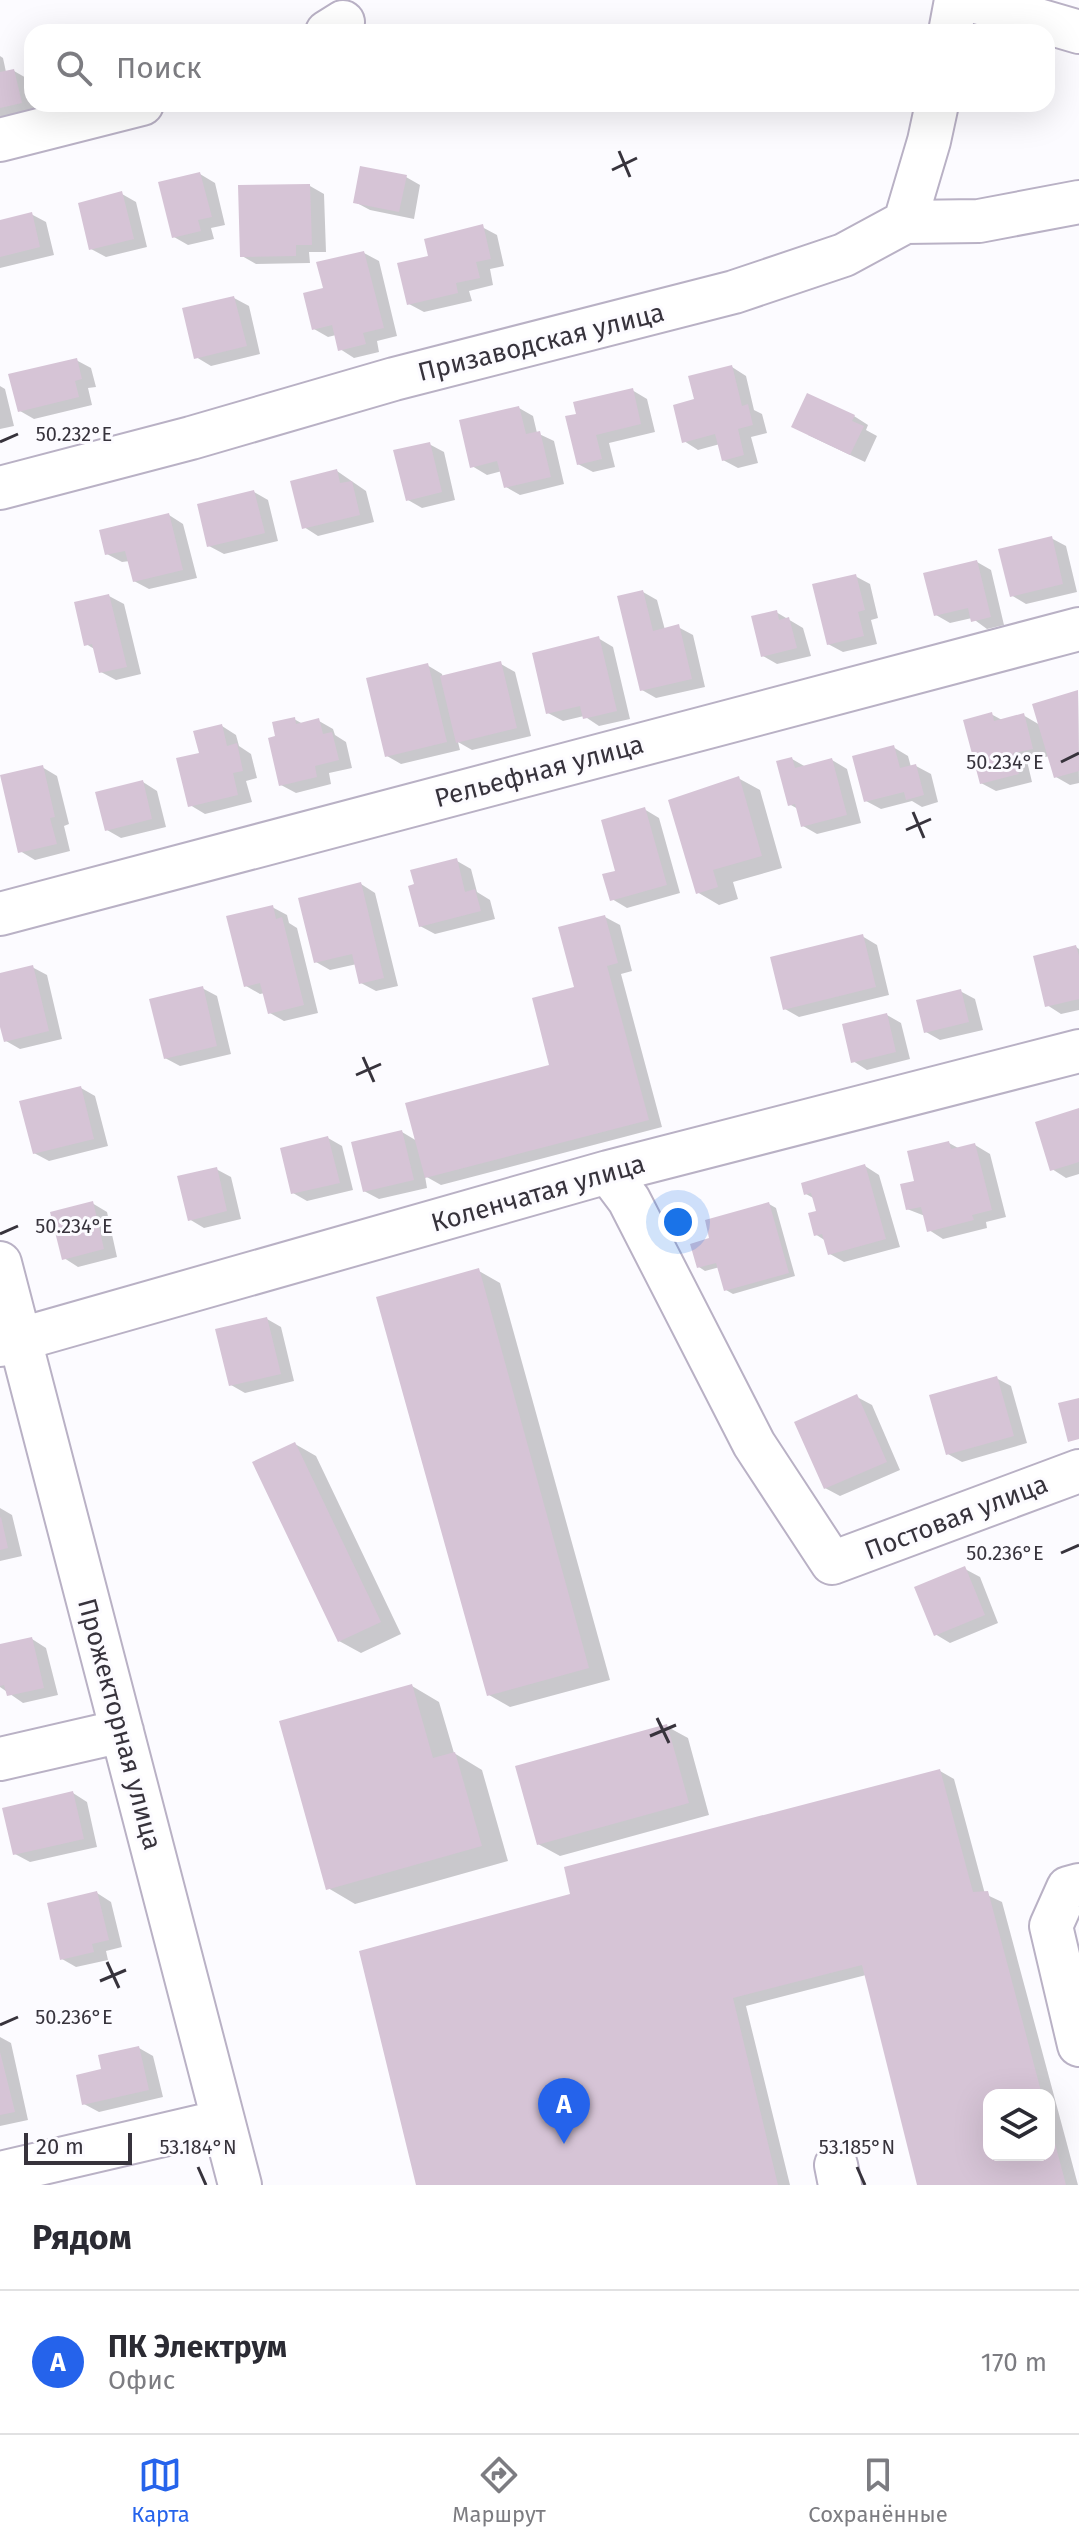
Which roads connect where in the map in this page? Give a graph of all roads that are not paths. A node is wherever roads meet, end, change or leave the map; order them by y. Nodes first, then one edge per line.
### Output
1 (956, 0) edge
2 (970, 0) edge
3 (952, 24) edge
4 (1052, 24) edge
5 (1055, 25) edge
6 (1079, 32) edge
7 (110, 112) edge
8 (935, 112) edge
9 (0, 140) edge
10 (1079, 202) edge
11 (905, 222) junction
12 (0, 488) edge
13 (1079, 629) edge
14 (0, 914) edge
15 (1079, 1051) edge
16 (608, 1172) junction
17 (0, 1263) edge
18 (10, 1343) edge
19 (1079, 1471) edge
20 (122, 1731) junction
21 (0, 1759) edge
22 (1079, 1885) edge
23 (1079, 2045) edge
24 (223, 2121) junction
25 (0, 2173) edge
26 (240, 2185) edge

1 - 3 street
2 - 4 street
5 - 6 street
7 - 9 street
8 - 11 street
10 - 11 street, Призаводская улица
11 - 12 street, Призаводская улица
13 - 14 street, Рельефная улица
15 - 16 street, Коленчатая улица
16 - 18 street, Коленчатая улица
16 - 19 street, Постовая улица
17 - 18 street, Прожекторная улица
18 - 20 street, Прожекторная улица
20 - 21 street
20 - 24 street, Прожекторная улица
22 - 23 street
24 - 25 street
24 - 26 street, Прожекторная улица

